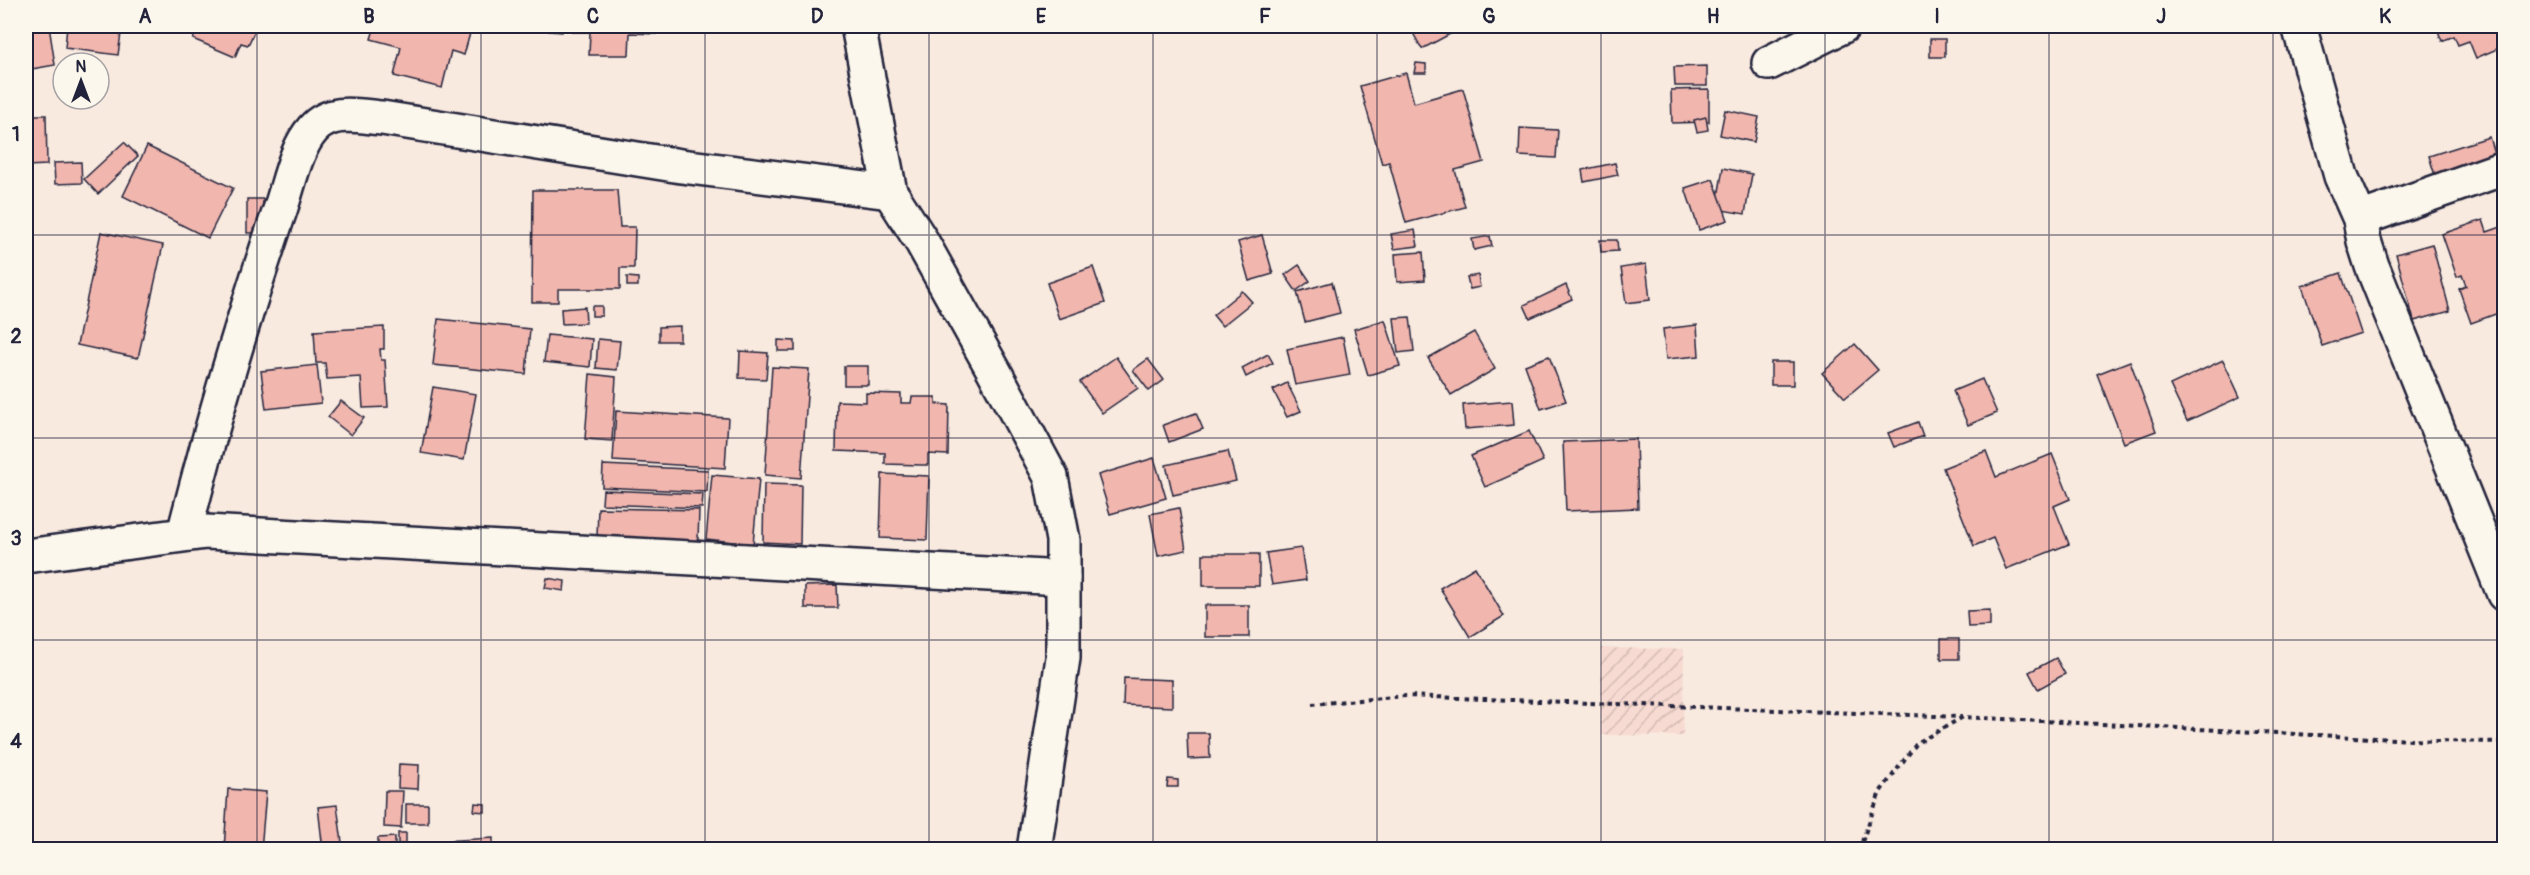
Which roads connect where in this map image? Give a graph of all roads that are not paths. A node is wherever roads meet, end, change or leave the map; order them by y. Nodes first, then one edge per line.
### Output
1 (858, 26) edge
2 (1843, 26) edge
3 (2299, 26) edge
4 (1769, 63) dead end
5 (2505, 168) edge
6 (890, 192) junction
7 (2360, 219) junction
8 (184, 534) junction
9 (26, 556) edge
10 (1063, 578) junction
11 (2505, 594) edge
12 (1034, 849) edge

1 - 6 street
2 - 4 street
3 - 7 street
5 - 7 street
6 - 8 street
6 - 10 street
7 - 11 street
8 - 9 street
8 - 10 street
10 - 12 street

